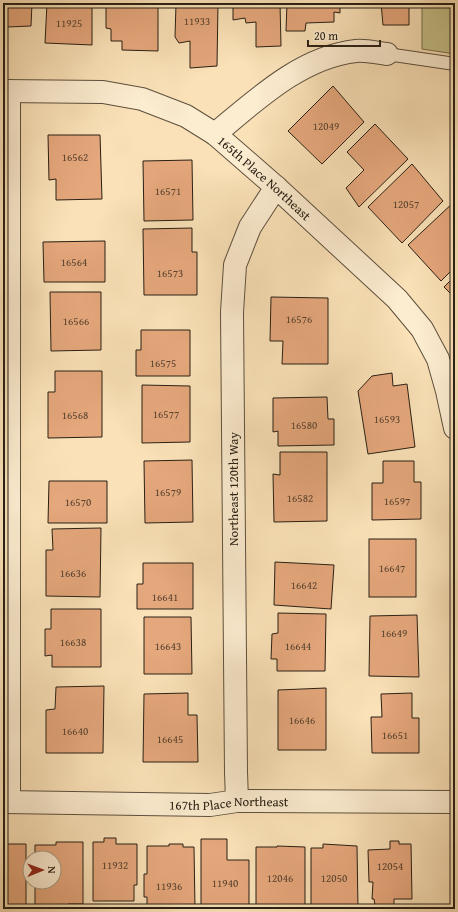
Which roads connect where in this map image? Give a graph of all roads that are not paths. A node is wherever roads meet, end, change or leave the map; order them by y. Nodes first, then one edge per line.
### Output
1 (387, 54) joint
2 (455, 64) edge
3 (6, 91) edge
4 (215, 134) junction
5 (276, 187) junction
6 (455, 428) edge
7 (237, 801) junction
8 (6, 802) edge
9 (455, 802) edge

1 - 2 lane
1 - 4 street
3 - 4 street, 165th Place Northeast
3 - 8 street
4 - 5 street, 165th Place Northeast
5 - 6 street, 165th Place Northeast
5 - 7 street, Northeast 120th Way
7 - 8 street, 167th Place Northeast
7 - 9 street, 167th Place Northeast

